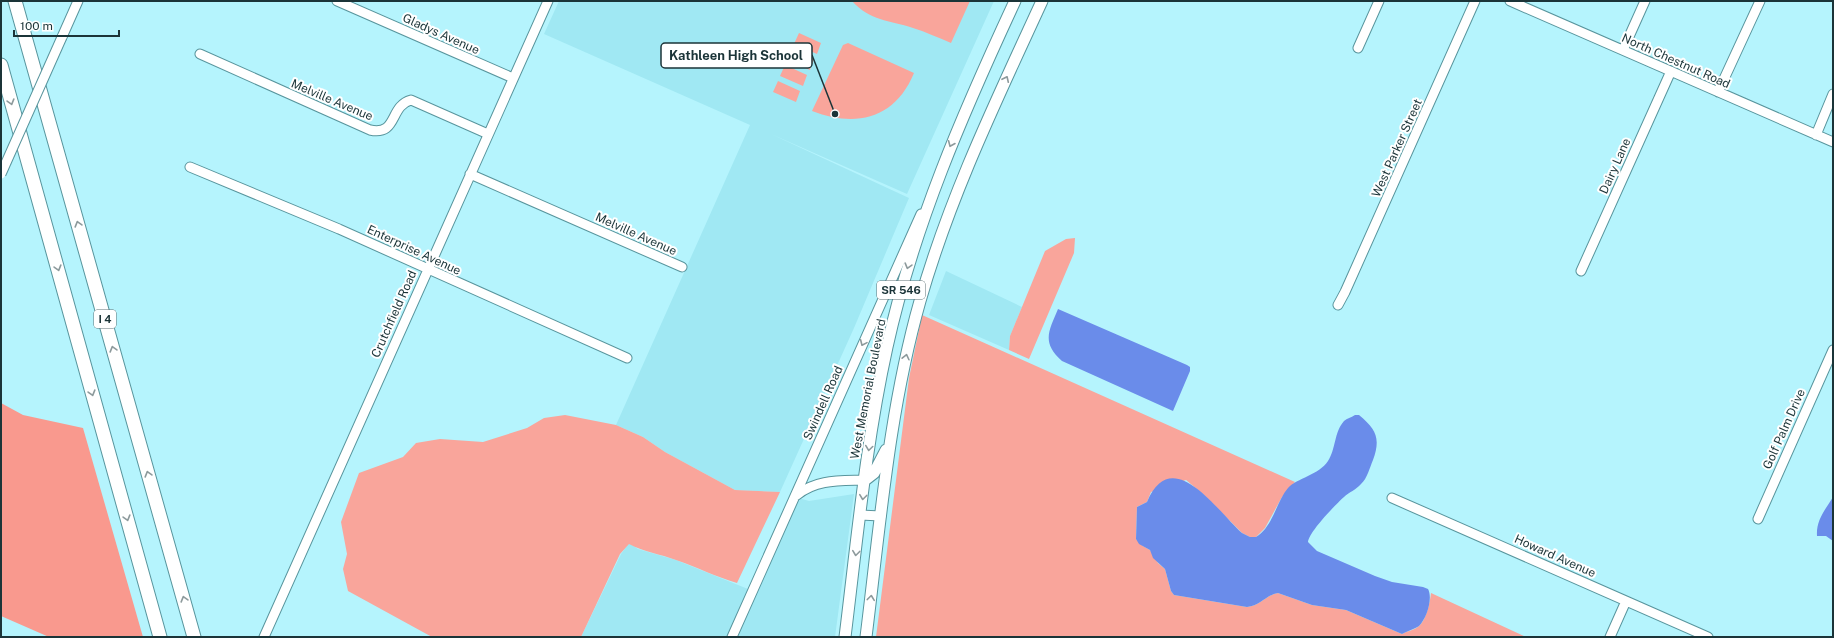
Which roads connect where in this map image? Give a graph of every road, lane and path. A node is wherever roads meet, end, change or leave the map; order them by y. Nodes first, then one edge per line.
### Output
1 (15, 1) edge
2 (78, 1) edge
3 (338, 1) edge
4 (548, 1) edge
5 (1016, 1) edge
6 (1042, 1) edge
7 (1379, 1) edge
8 (1475, 1) edge
9 (1510, 1) edge
10 (1645, 1) edge
11 (1760, 1) edge
12 (1358, 48) dead end
13 (1622, 50) junction
14 (200, 54) dead end
15 (1, 65) edge
16 (1671, 71) junction
17 (513, 78) junction
18 (1718, 92) junction
19 (1833, 94) edge
20 (488, 134) junction
21 (1816, 135) junction
22 (1833, 142) edge
23 (190, 167) dead end
24 (1, 174) edge
25 (470, 174) junction
26 (937, 180) junction
27 (682, 267) dead end
28 (427, 270) junction
29 (1581, 271) dead end
30 (1338, 305) dead end
31 (1833, 350) edge
32 (627, 358) dead end
33 (891, 440) junction
34 (809, 465) junction
35 (865, 480) junction
36 (825, 482) junction
37 (794, 497) junction
38 (1392, 498) dead end
39 (860, 515) junction
40 (881, 516) junction
41 (1758, 518) dead end
42 (1626, 601) junction
43 (160, 637) edge
44 (194, 637) edge
45 (264, 637) edge
46 (732, 637) edge
47 (845, 637) edge
48 (866, 637) edge
49 (1610, 637) edge
50 (1708, 637) edge

44 -> 1 highway, I 4
2 - 24 street, bridge
3 - 17 street, Gladys Avenue
4 - 17 street, Crutchfield Road
5 -> 26 main road, West Memorial Boulevard / SR 546
33 -> 6 main road, SR 546
7 - 12 street
8 - 30 street, West Parker Street
9 - 13 street, North Chestnut Road
10 - 13 street
11 - 18 street
13 - 16 street, North Chestnut Road
14 - 20 street, Melville Avenue
15 -> 43 highway
16 - 18 street, North Chestnut Road
16 - 29 street, Dairy Lane
17 - 20 street, Crutchfield Road
18 - 21 street, North Chestnut Road
19 - 21 street
20 - 25 street, Crutchfield Road
21 - 22 street, North Chestnut Road
23 - 28 street, Enterprise Avenue
25 - 27 street, Melville Avenue
25 - 28 street, Crutchfield Road
26 -> 34 street, Swindell Road
26 -> 35 main road, West Memorial Boulevard / SR 546
28 - 32 street, Enterprise Avenue
28 - 45 street, Crutchfield Road
31 - 41 street, Golf Palm Drive
33 - 35 main road
33 - 40 main road, SR 546
34 - 36 street
34 - 37 street, Swindell Road
35 - 36 street
35 -> 39 main road, West Memorial Boulevard / SR 546
36 - 37 street
37 - 46 street, Swindell Road
38 - 42 street, Howard Avenue
39 - 40 street
39 -> 47 main road, West Memorial Boulevard / SR 546
48 -> 40 main road, SR 546
42 - 49 street
42 - 50 street, Howard Avenue

